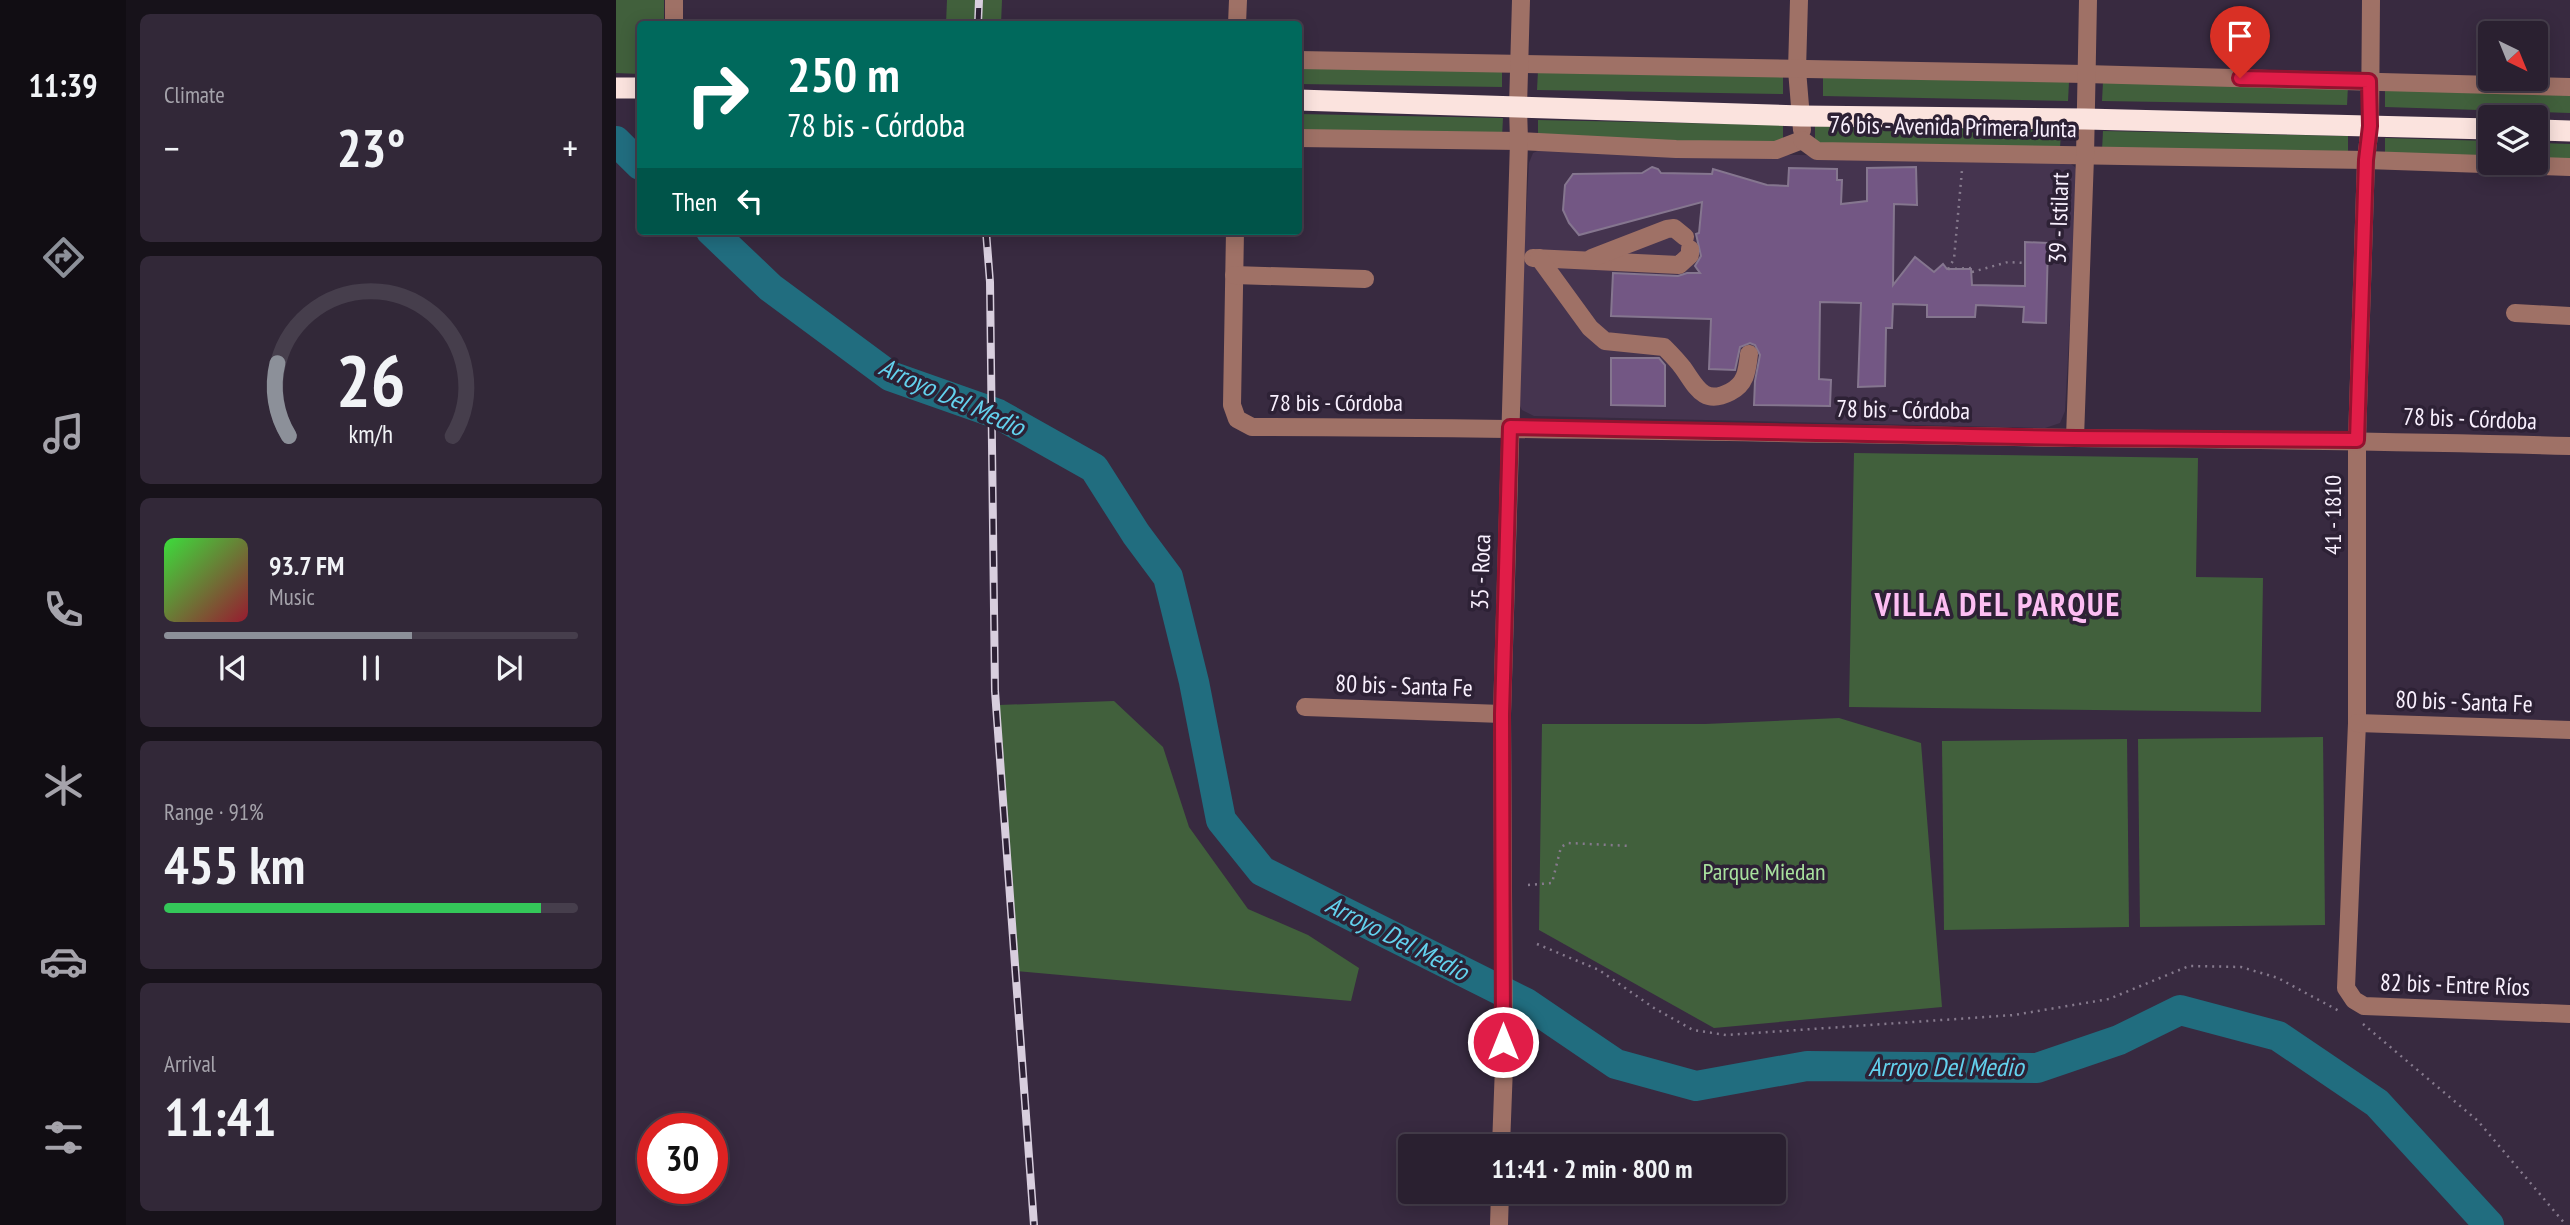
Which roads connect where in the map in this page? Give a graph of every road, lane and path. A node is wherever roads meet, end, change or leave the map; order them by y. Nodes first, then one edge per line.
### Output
1 (674, 0) edge
2 (1238, 0) edge
3 (1521, 0) edge
4 (1799, 0) edge
5 (2088, 0) edge
6 (2371, 0) edge
7 (674, 21) edge
8 (1237, 21) edge
9 (1302, 60) edge
10 (1519, 63) junction
11 (1797, 70) junction
12 (2085, 74) junction
13 (2369, 81) junction
14 (2570, 87) edge
15 (616, 88) edge
16 (637, 88) edge
17 (1302, 100) edge
18 (1518, 107) junction
19 (1801, 116) junction
20 (2085, 119) junction
21 (2370, 126) junction
22 (2478, 129) edge
23 (2548, 130) edge
24 (2570, 131) edge
25 (1302, 138) edge
26 (1802, 140) junction
27 (1520, 141) junction
28 (1964, 154) junction
29 (2085, 157) junction
30 (2366, 160) junction
31 (2570, 167) edge
32 (1235, 235) edge
33 (1515, 257) junction
34 (1539, 258) junction
35 (1584, 261) junction
36 (2025, 263) dead end
37 (1234, 275) junction
38 (1365, 279) dead end
39 (2515, 313) dead end
40 (2570, 316) edge
41 (1749, 354) dead end
42 (1510, 427) junction
43 (2076, 438) junction
44 (2357, 440) junction
45 (2570, 446) edge
46 (1305, 707) dead end
47 (1502, 714) junction
48 (2357, 723) junction
49 (2570, 730) edge
50 (1631, 846) dead end
51 (1528, 885) dead end
52 (1537, 944) dead end
53 (2346, 988) joint
54 (2314, 996) dead end
55 (2570, 1014) edge
56 (2369, 1027) dead end
57 (1501, 1134) edge
58 (1500, 1204) edge
59 (1499, 1225) edge
60 (2566, 1225) edge

1 - 7 street
2 - 8 street
3 - 10 street, 35 - Roca
4 - 11 street
5 - 12 street, 39 - Istilart
6 - 13 street, 41 - 1810
9 - 10 street
10 - 11 street
10 - 18 street, 35 - Roca
11 - 12 street
11 - 19 street
12 - 13 street
12 - 20 street, 39 - Istilart
13 - 14 street
13 - 21 street, 41 - 1810
15 - 16 highway
17 - 18 highway, 76 bis - Avenida Primera Junta
18 - 19 highway, 76 bis - Avenida Primera Junta
18 - 27 street, 35 - Roca
19 - 20 highway, 76 bis - Avenida Primera Junta
19 - 26 street
20 - 21 highway, 76 bis - Avenida Primera Junta
20 - 29 street, 39 - Istilart
21 - 22 highway, 76 bis - Avenida Primera Junta
21 - 30 street, 41 - 1810
23 - 24 highway
25 - 27 street, 76 bis - Avenida Primera Junta
26 - 27 street, 76 bis - Avenida Primera Junta
26 - 28 street, 76 bis - Avenida Primera Junta
27 - 33 street, 35 - Roca
28 - 29 street, 76 bis - Avenida Primera Junta
28 - 36 path
29 - 30 street, 76 bis - Avenida Primera Junta
29 - 43 street, 39 - Istilart
30 - 31 street, 76 bis - Avenida Primera Junta
30 - 44 street, 41 - 1810
32 - 37 street
33 - 34 street
33 - 42 street, 35 - Roca
34 - 35 street
34 - 41 street
35 - 35 street
37 - 38 street
37 - 42 street, 78 bis - Córdoba
39 - 40 street
42 - 43 street, 78 bis - Córdoba
42 - 47 street, 35 - Roca
43 - 44 street, 78 bis - Córdoba
44 - 45 street, 78 bis - Córdoba
44 - 48 street, 41 - 1810
46 - 47 street, 80 bis - Santa Fe
47 - 57 street, 35 - Roca
48 - 49 street, 80 bis - Santa Fe
48 - 53 street, 41 - 1810
50 - 51 path
52 - 54 path
53 - 55 street, 82 bis - Entre Ríos
56 - 60 path
58 - 59 street

